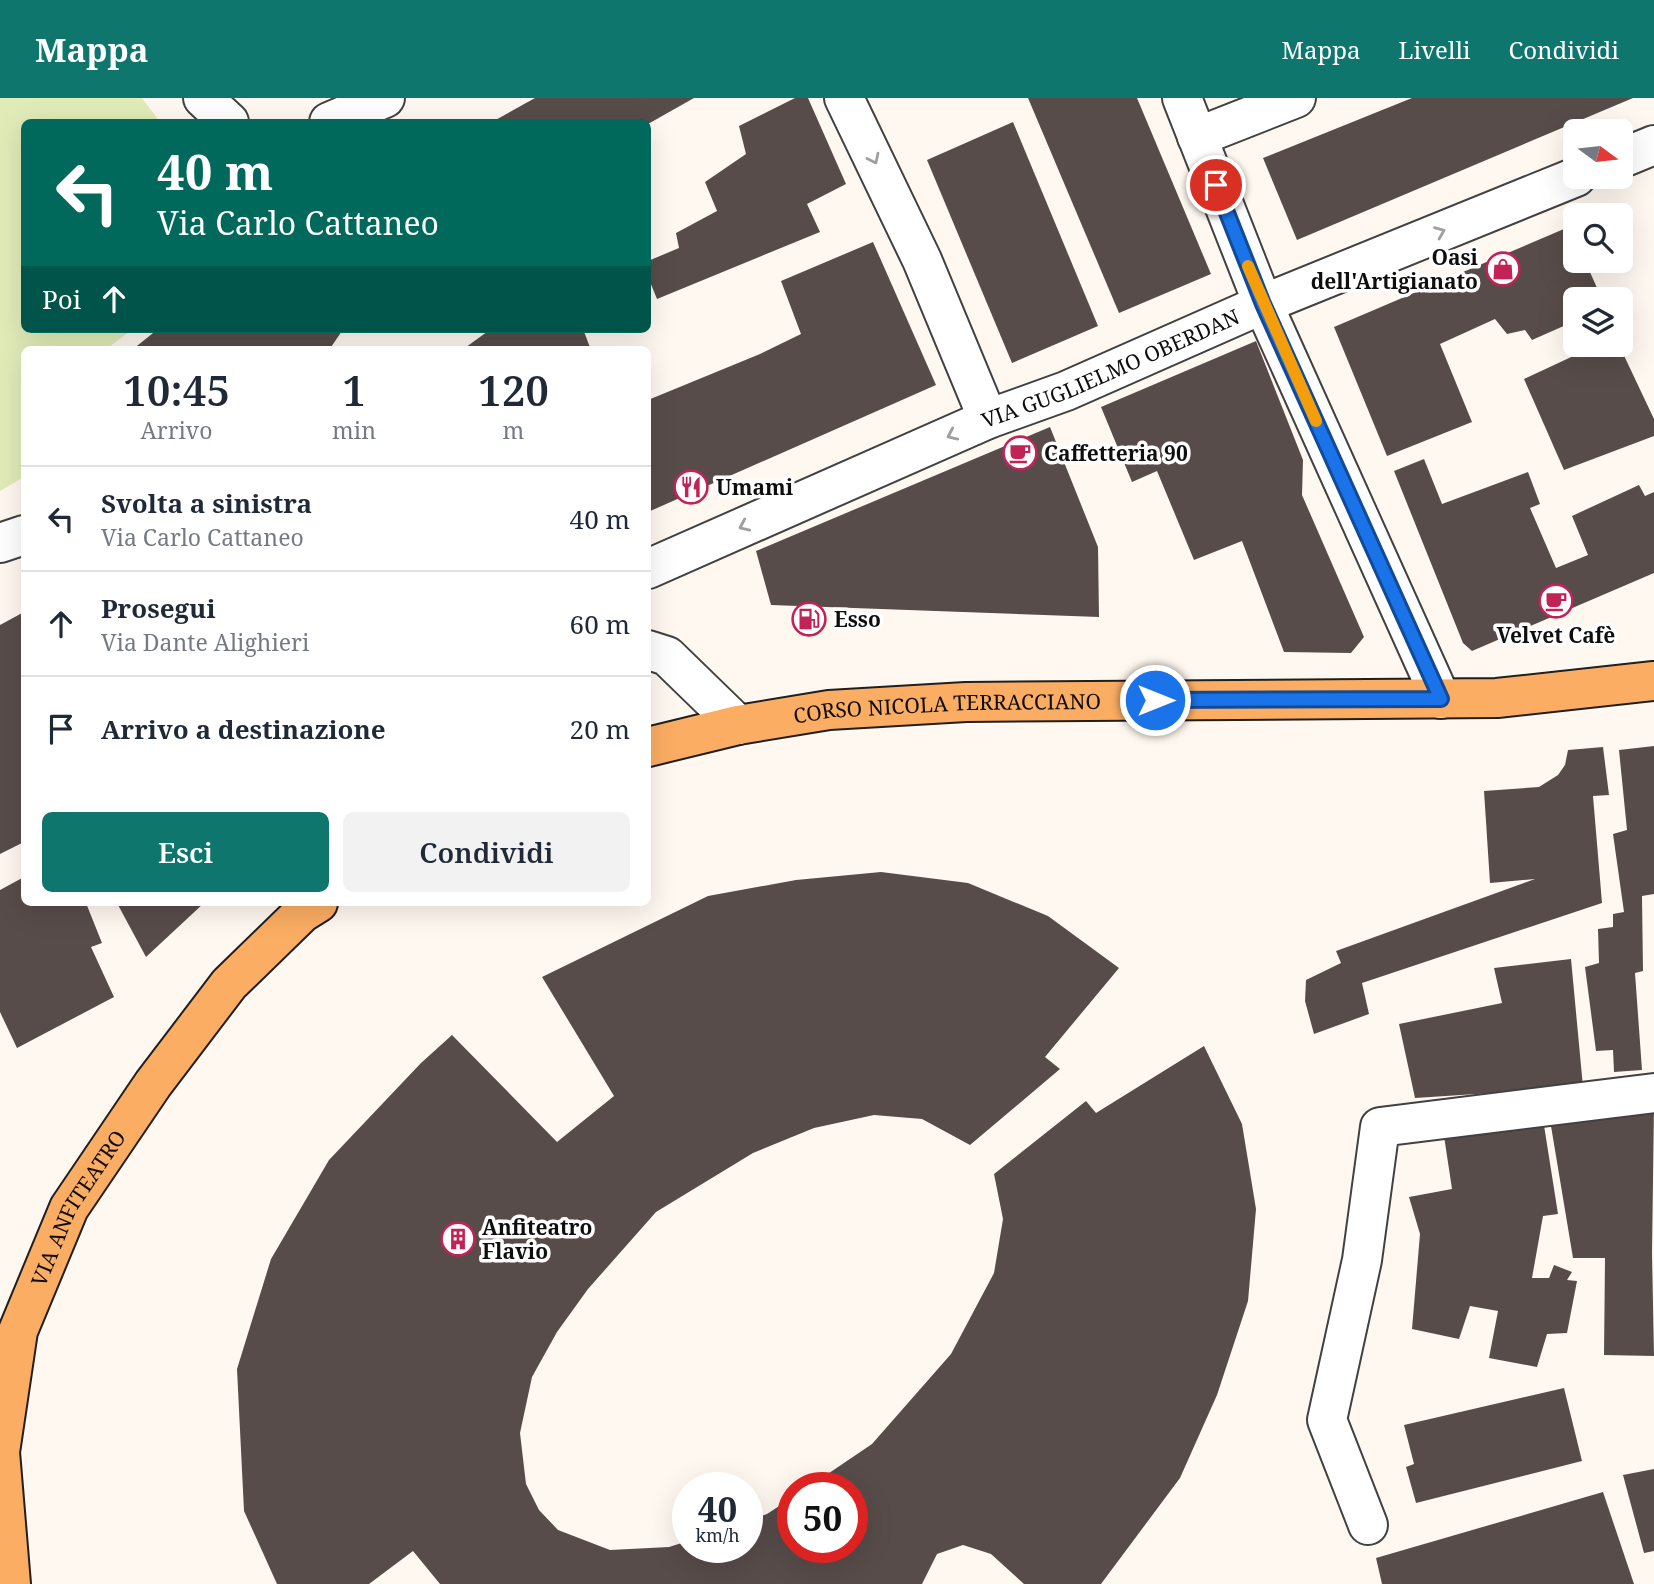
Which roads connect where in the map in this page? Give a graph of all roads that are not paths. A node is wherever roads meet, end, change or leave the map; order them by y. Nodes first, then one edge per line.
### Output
1 (204, 98) edge
2 (385, 98) edge
3 (844, 98) edge
4 (1182, 98) edge
5 (1296, 98) edge
6 (226, 119) edge
7 (336, 119) edge
8 (1197, 137) junction
9 (1654, 145) edge
10 (1633, 154) edge
11 (1563, 182) edge
12 (1263, 304) junction
13 (988, 419) junction
14 (21, 536) edge
15 (0, 543) edge
16 (651, 568) edge
17 (651, 651) edge
18 (1654, 681) edge
19 (1441, 699) junction
20 (738, 725) junction
21 (651, 746) edge
22 (312, 906) edge
23 (1654, 1093) edge
24 (1368, 1525) dead end
25 (11, 1584) edge

1 - 6 street
2 - 7 street
3 -> 13 street
4 - 8 street
5 - 8 street
8 - 12 street
9 - 10 street
12 -> 11 street, VIA GUGLIELMO OBERDAN
12 - 13 street, VIA GUGLIELMO OBERDAN
12 - 19 street
13 -> 16 street, VIA GUGLIELMO OBERDAN
14 - 15 street
17 - 20 street
18 - 19 main road, CORSO NICOLA TERRACCIANO
19 - 20 main road, CORSO NICOLA TERRACCIANO
20 - 21 main road
22 - 25 main road, VIA ANFITEATRO
23 - 24 street

